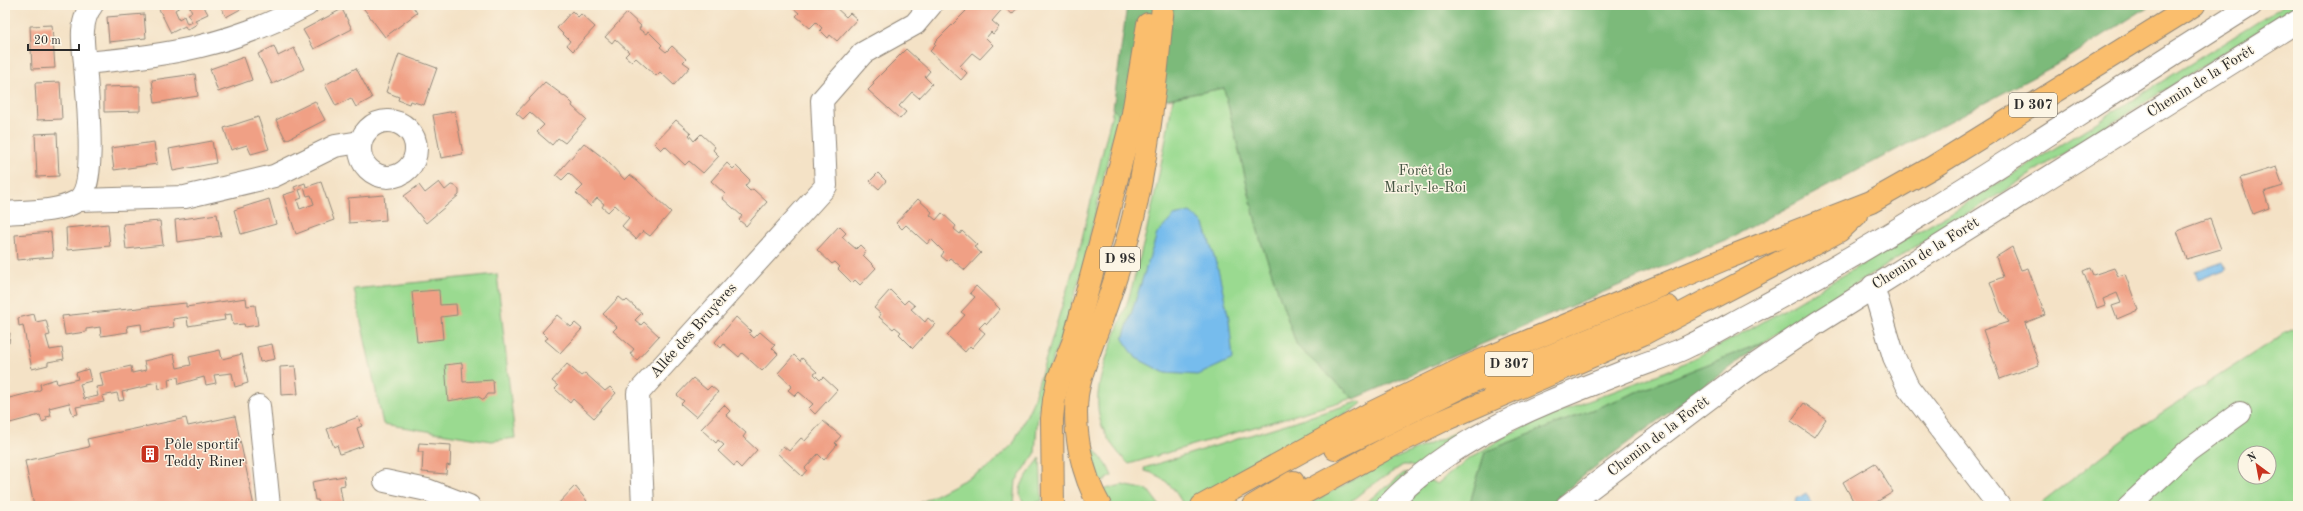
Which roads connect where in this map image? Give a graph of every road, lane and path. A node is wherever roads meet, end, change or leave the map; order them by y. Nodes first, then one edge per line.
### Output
1 (92, 5) edge
2 (308, 5) edge
3 (931, 5) edge
4 (1152, 5) edge
5 (1163, 5) edge
6 (2194, 5) edge
7 (2251, 5) edge
8 (2298, 21) edge
9 (85, 63) junction
10 (360, 142) dead end
11 (78, 200) junction
12 (1871, 202) junction
13 (5, 213) edge
14 (1791, 234) junction
15 (1873, 286) junction
16 (1729, 288) junction
17 (1466, 367) junction
18 (1499, 368) junction
19 (259, 406) dead end
20 (2240, 412) dead end
21 (385, 481) dead end
22 (269, 506) edge
23 (469, 506) edge
24 (643, 506) edge
25 (1052, 506) edge
26 (1100, 506) edge
27 (1202, 506) edge
28 (1232, 506) edge
29 (1253, 506) edge
30 (1280, 506) edge
31 (1387, 506) edge
32 (1567, 506) edge
33 (1999, 506) edge
34 (2130, 506) edge

1 - 9 street
2 - 9 street
3 - 24 street, Allée des Bruyères
4 - 25 main road, D 98
5 - 26 main road, D 98
6 - 12 main road, D 307
7 - 31 street
8 - 15 street, Chemin de la Forêt
9 - 11 street
10 - 11 street
11 - 13 street
12 - 14 main road, D 307
12 - 16 main road, D 307
14 - 17 main road
14 - 18 main road, D 307
15 - 32 street, Chemin de la Forêt
15 - 33 street
16 - 29 main road, D 307
16 - 30 main road
17 - 18 street
17 - 27 main road
18 - 28 main road, D 307
19 - 22 street
20 - 34 street
21 - 23 street

